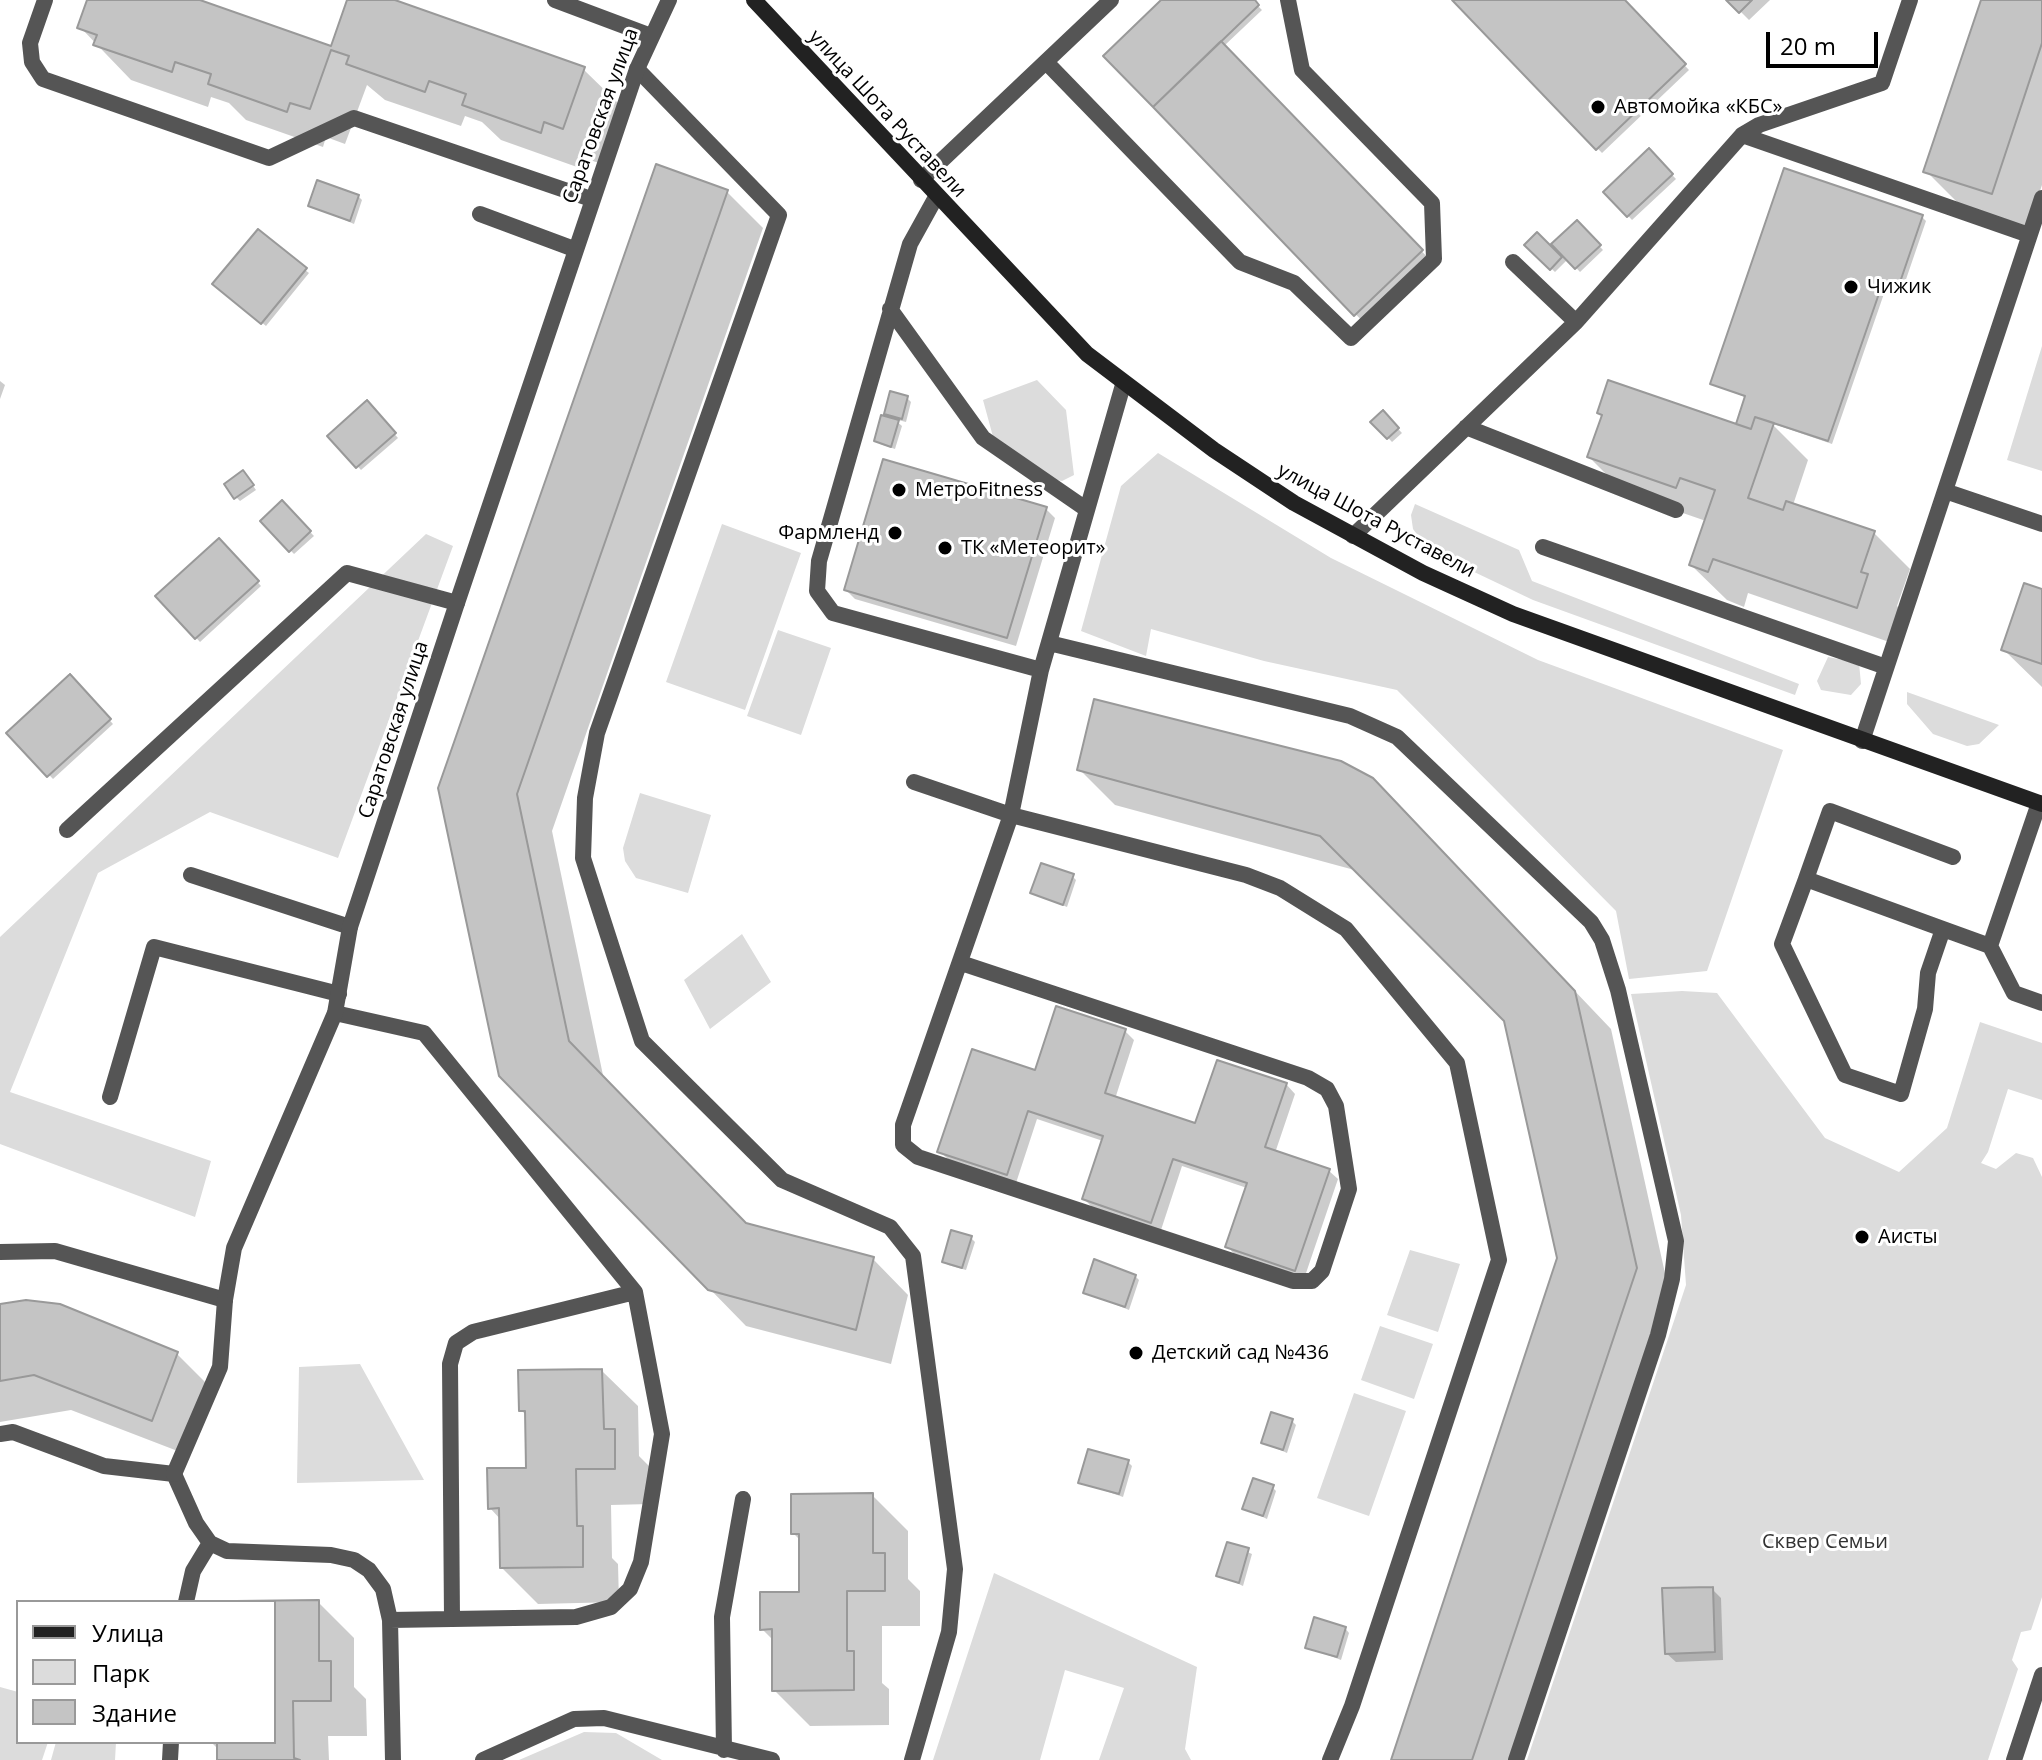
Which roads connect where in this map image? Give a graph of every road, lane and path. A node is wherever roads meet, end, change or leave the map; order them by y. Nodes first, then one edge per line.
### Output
1 (45, 0) edge
2 (555, 0) edge
3 (669, 0) edge
4 (754, 0) edge
5 (1111, 0) edge
6 (1288, 0) edge
7 (1910, 0) edge
8 (651, 36) junction
9 (1047, 63) junction
10 (637, 69) junction
11 (1742, 135) junction
12 (921, 180) junction
13 (936, 197) junction
14 (2042, 198) edge
15 (591, 199) junction
16 (480, 214) dead end
17 (2029, 235) junction
18 (574, 249) junction
19 (1513, 262) dead end
20 (890, 309) junction
21 (1576, 322) junction
22 (1123, 385) junction
23 (1466, 427) junction
24 (1945, 491) junction
25 (1086, 509) junction
26 (1676, 510) dead end
27 (2042, 524) edge
28 (1353, 536) junction
29 (1543, 547) dead end
30 (457, 603) junction
31 (1049, 643) junction
32 (1886, 667) junction
33 (1041, 670) junction
34 (1862, 741) junction
35 (914, 782) dead end
36 (2041, 803) edge
37 (1011, 815) junction
38 (67, 830) dead end
39 (1953, 857) dead end
40 (191, 875) dead end
41 (1806, 879) junction
42 (350, 927) junction
43 (1943, 929) junction
44 (1990, 946) junction
45 (961, 963) junction
46 (339, 994) junction
47 (2042, 1003) edge
48 (335, 1013) junction
49 (110, 1097) dead end
50 (0, 1252) edge
51 (635, 1292) junction
52 (225, 1300) junction
53 (0, 1434) edge
54 (174, 1474) junction
55 (743, 1499) dead end
56 (210, 1543) junction
57 (186, 1600) edge
58 (452, 1619) junction
59 (390, 1620) junction
60 (2042, 1675) edge
61 (724, 1750) junction
62 (393, 1760) edge
63 (483, 1760) edge
64 (772, 1760) edge
65 (912, 1760) edge
66 (1330, 1760) edge
67 (1516, 1760) edge
68 (2014, 1760) edge

1 - 15 street
2 - 8 street
3 - 8 street, Саратовская улица
4 - 12 street, улица Шота Руставели
5 - 9 street
6 - 9 street
7 - 11 street
8 - 10 street, Саратовская улица
9 - 12 street
10 - 15 street, Саратовская улица
10 - 65 street
11 - 17 street
11 - 21 street
12 - 13 street, улица Шота Руставели
13 - 20 street
13 - 22 street, улица Шота Руставели
14 - 17 street
15 - 18 street, Саратовская улица
16 - 18 street
17 - 24 street
18 - 30 street, Саратовская улица
19 - 21 street
20 - 25 street
20 - 33 street
21 - 23 street
22 - 25 street
22 - 28 street, улица Шота Руставели
23 - 26 street
23 - 28 street
24 - 27 street
24 - 32 street
25 - 31 street
28 - 34 street, улица Шота Руставели
29 - 32 street
30 - 38 street
30 - 42 street, Саратовская улица
31 - 33 street
31 - 67 street
32 - 34 street
33 - 37 street
34 - 36 street, улица Шота Руставели
35 - 37 street
36 - 44 street
37 - 45 street
37 - 66 street
39 - 41 street
40 - 42 street
41 - 43 street
41 - 43 street
42 - 46 street, Саратовская улица
43 - 44 street
44 - 47 street
45 - 45 street
46 - 48 street, Саратовская улица
46 - 49 street
48 - 51 street
48 - 52 street, Саратовская улица
50 - 52 street
51 - 58 street
51 - 58 street
52 - 54 street, Саратовская улица
53 - 54 street
54 - 56 street
55 - 61 street
56 - 57 street
56 - 59 street
58 - 59 street
59 - 62 street
60 - 68 street
61 - 63 street
61 - 64 street

